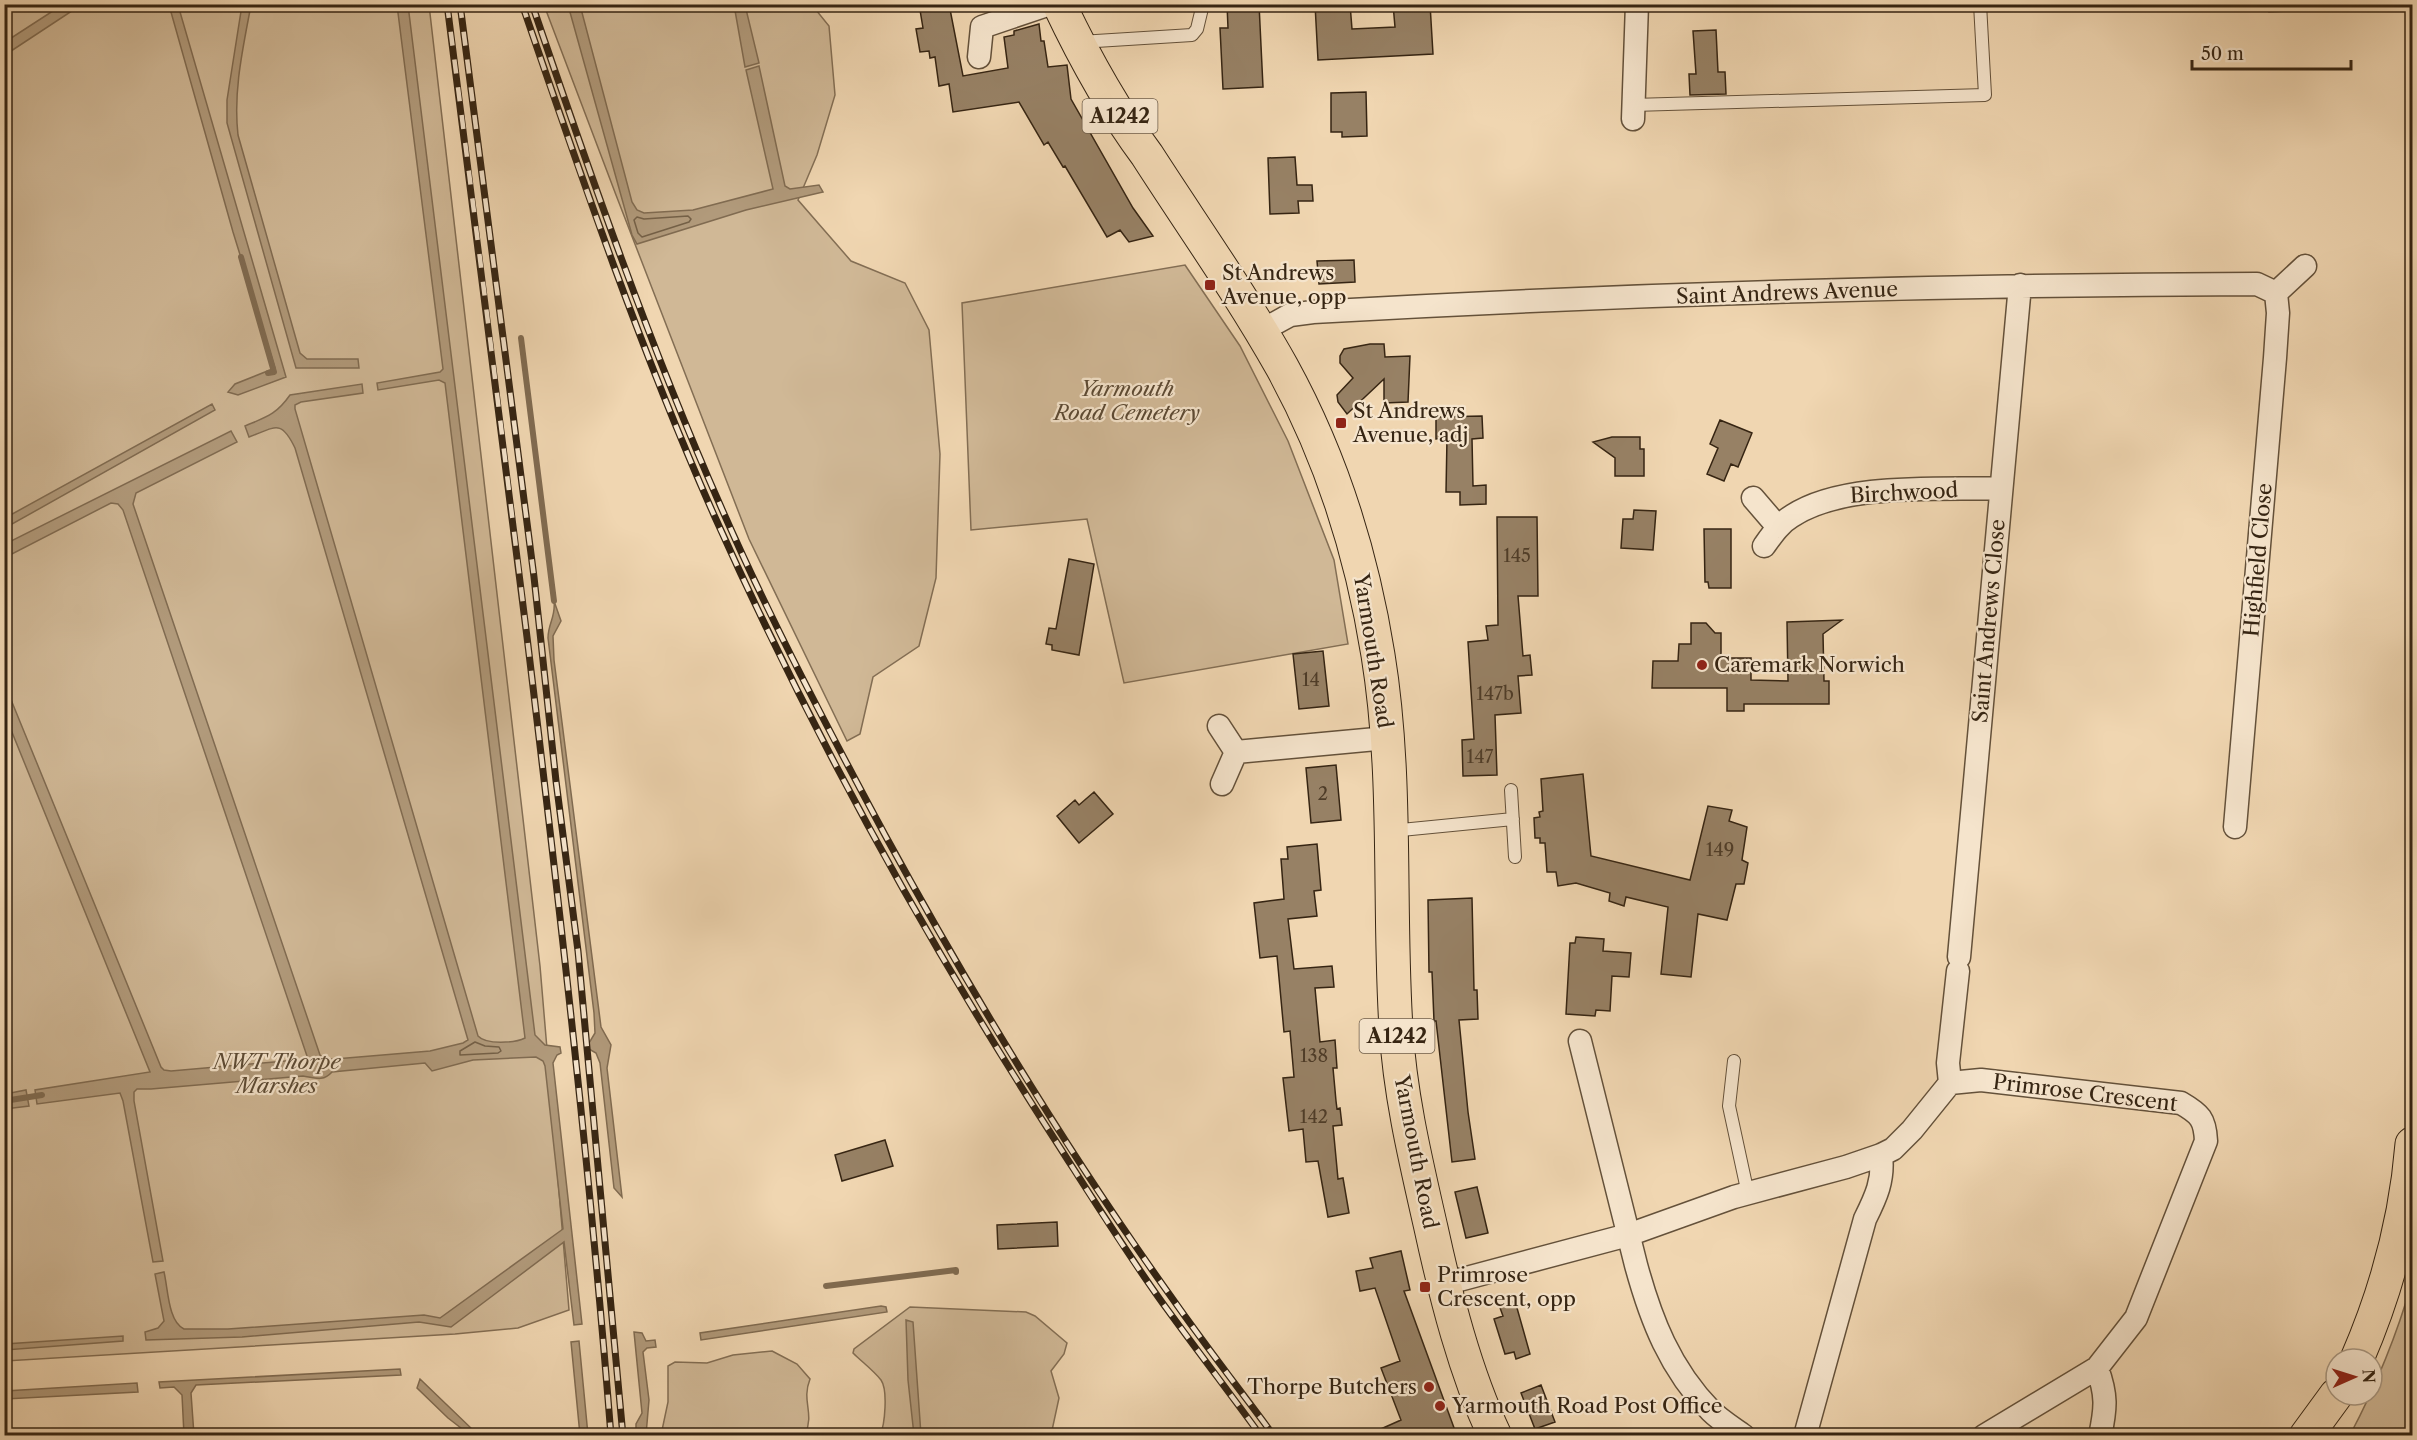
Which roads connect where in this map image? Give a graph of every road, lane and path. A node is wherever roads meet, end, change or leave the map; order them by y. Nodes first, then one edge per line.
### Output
1 (1050, 4) edge
2 (1059, 4) edge
3 (1203, 4) edge
4 (1637, 4) edge
5 (1980, 4) edge
6 (1077, 42) junction
7 (979, 57) dead end
8 (1633, 112) joint
9 (2305, 266) dead end
10 (2020, 285) junction
11 (2276, 293) junction
12 (1261, 331) junction
13 (2001, 488) junction
14 (1753, 498) dead end
15 (1778, 527) junction
16 (1764, 546) dead end
17 (1219, 726) dead end
18 (1387, 738) junction
19 (1236, 752) junction
20 (1222, 784) dead end
21 (1511, 790) dead end
22 (1513, 819) junction
23 (2235, 827) dead end
24 (1390, 831) junction
25 (1515, 857) dead end
26 (1580, 1041) dead end
27 (1734, 1061) dead end
28 (1950, 1083) junction
29 (2412, 1144) edge
30 (1881, 1155) junction
31 (1748, 1194) junction
32 (1628, 1235) junction
33 (1444, 1284) junction
34 (2362, 1347) edge
35 (2097, 1368) junction
36 (2331, 1407) edge
37 (2335, 1407) edge
38 (2320, 1434) edge
39 (1495, 1436) edge
40 (1744, 1436) edge
41 (1805, 1436) edge
42 (1984, 1436) edge
43 (2100, 1436) edge

1 - 7 street
2 - 6 main road, Yarmouth Road / A1242
3 - 6 lane
4 - 8 street
5 - 8 lane
6 - 12 main road, Yarmouth Road / A1242
9 - 11 street
10 - 11 street, Saint Andrews Avenue
10 - 12 street, Saint Andrews Avenue
10 - 13 street, Saint Andrews Close
11 - 23 street, Highfield Close
12 - 18 main road, Yarmouth Road / A1242
13 - 15 street, Birchwood
13 - 28 street, Saint Andrews Close
14 - 15 street
15 - 16 street, Birchwood
17 - 19 street
18 - 19 street
18 - 24 main road, Yarmouth Road / A1242
19 - 20 street
21 - 22 lane
22 - 24 lane
22 - 25 lane
24 - 33 main road, Yarmouth Road / A1242
26 - 32 street
27 - 31 lane
28 - 30 street
28 - 35 street, Primrose Crescent
29 - 34 main road
30 - 31 street
30 - 41 street
31 - 32 street
32 - 33 street
32 - 40 street
33 - 39 main road, Yarmouth Road / A1242
35 - 42 street, Primrose Crescent
35 - 43 street
36 - 38 main road
37 - 38 main road

